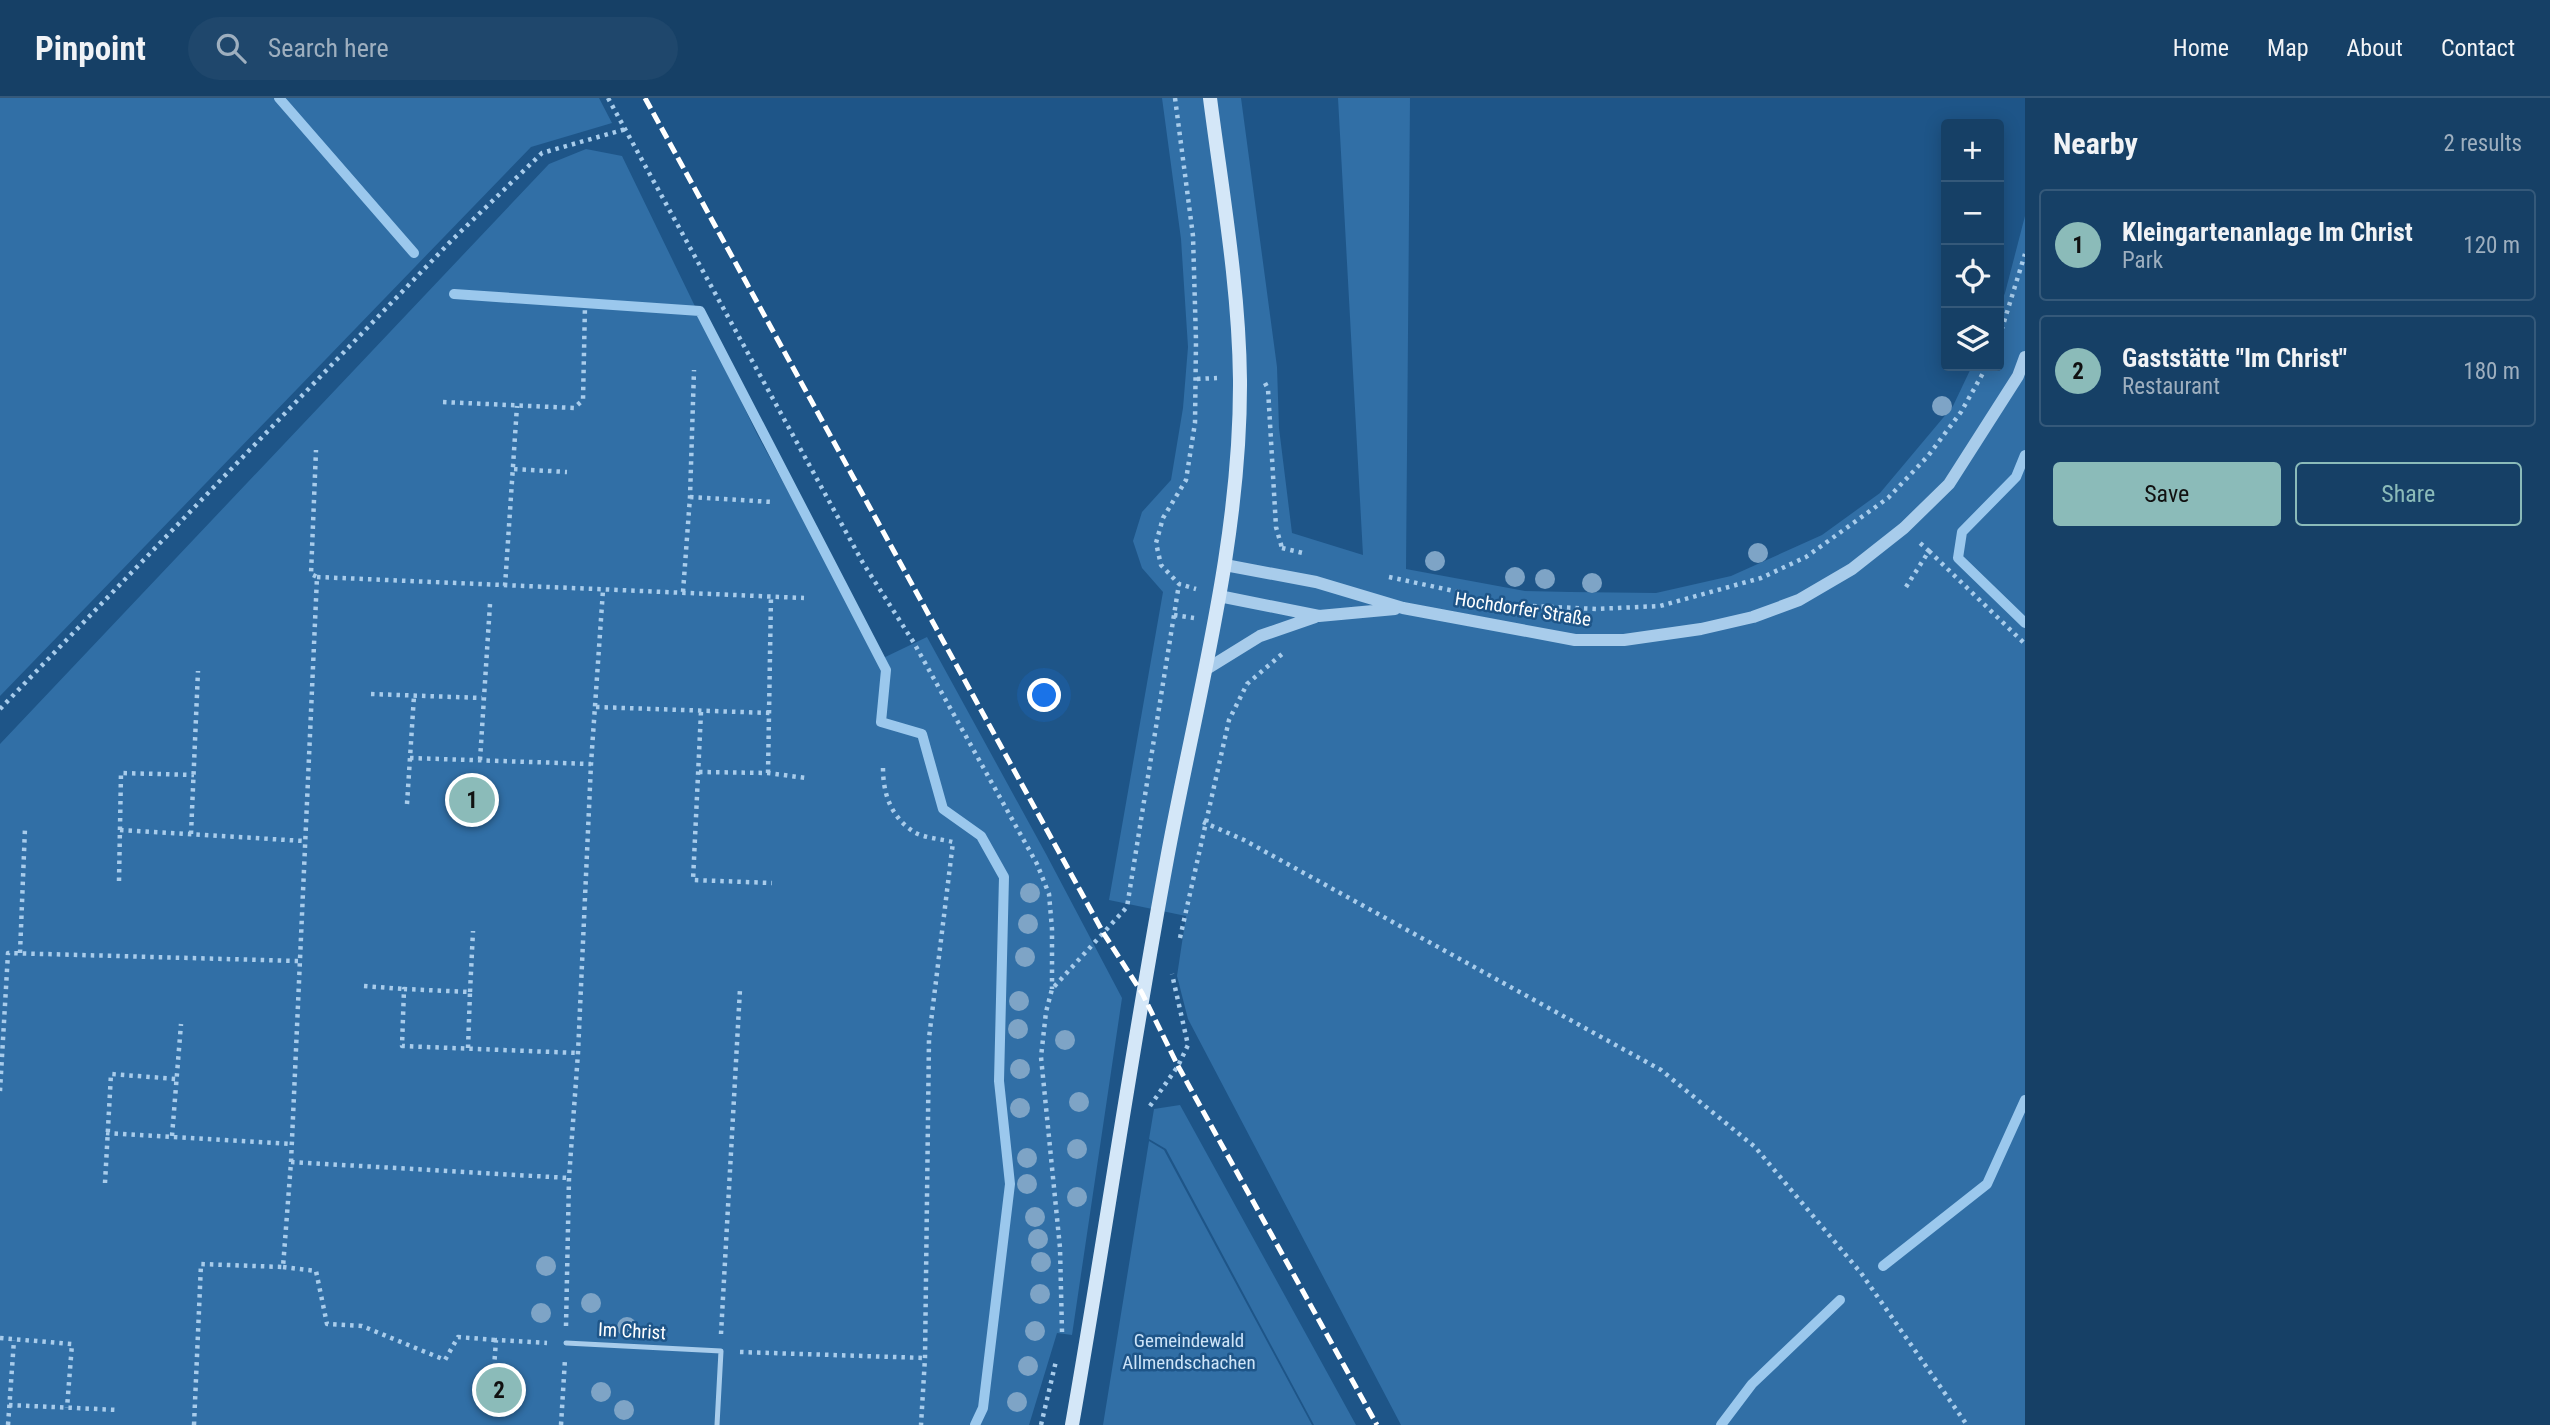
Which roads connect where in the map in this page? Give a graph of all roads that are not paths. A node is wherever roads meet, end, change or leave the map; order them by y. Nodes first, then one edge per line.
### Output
1 (1210, 98) edge
2 (2025, 357) edge
3 (1225, 565) junction
4 (1219, 596) junction
5 (1402, 608) junction
6 (1319, 616) junction
7 (1205, 670) junction
8 (566, 1343) road end
9 (717, 1425) edge
10 (1072, 1425) edge

1 - 3 main road
2 - 5 street, Hochdorfer Straße
3 - 4 main road
3 - 5 street, Hochdorfer Straße
4 - 6 street, Hochdorfer Straße
4 - 7 main road
5 - 6 street, Hochdorfer Straße
6 - 7 street
7 - 10 main road
8 - 9 lane, Im Christ

